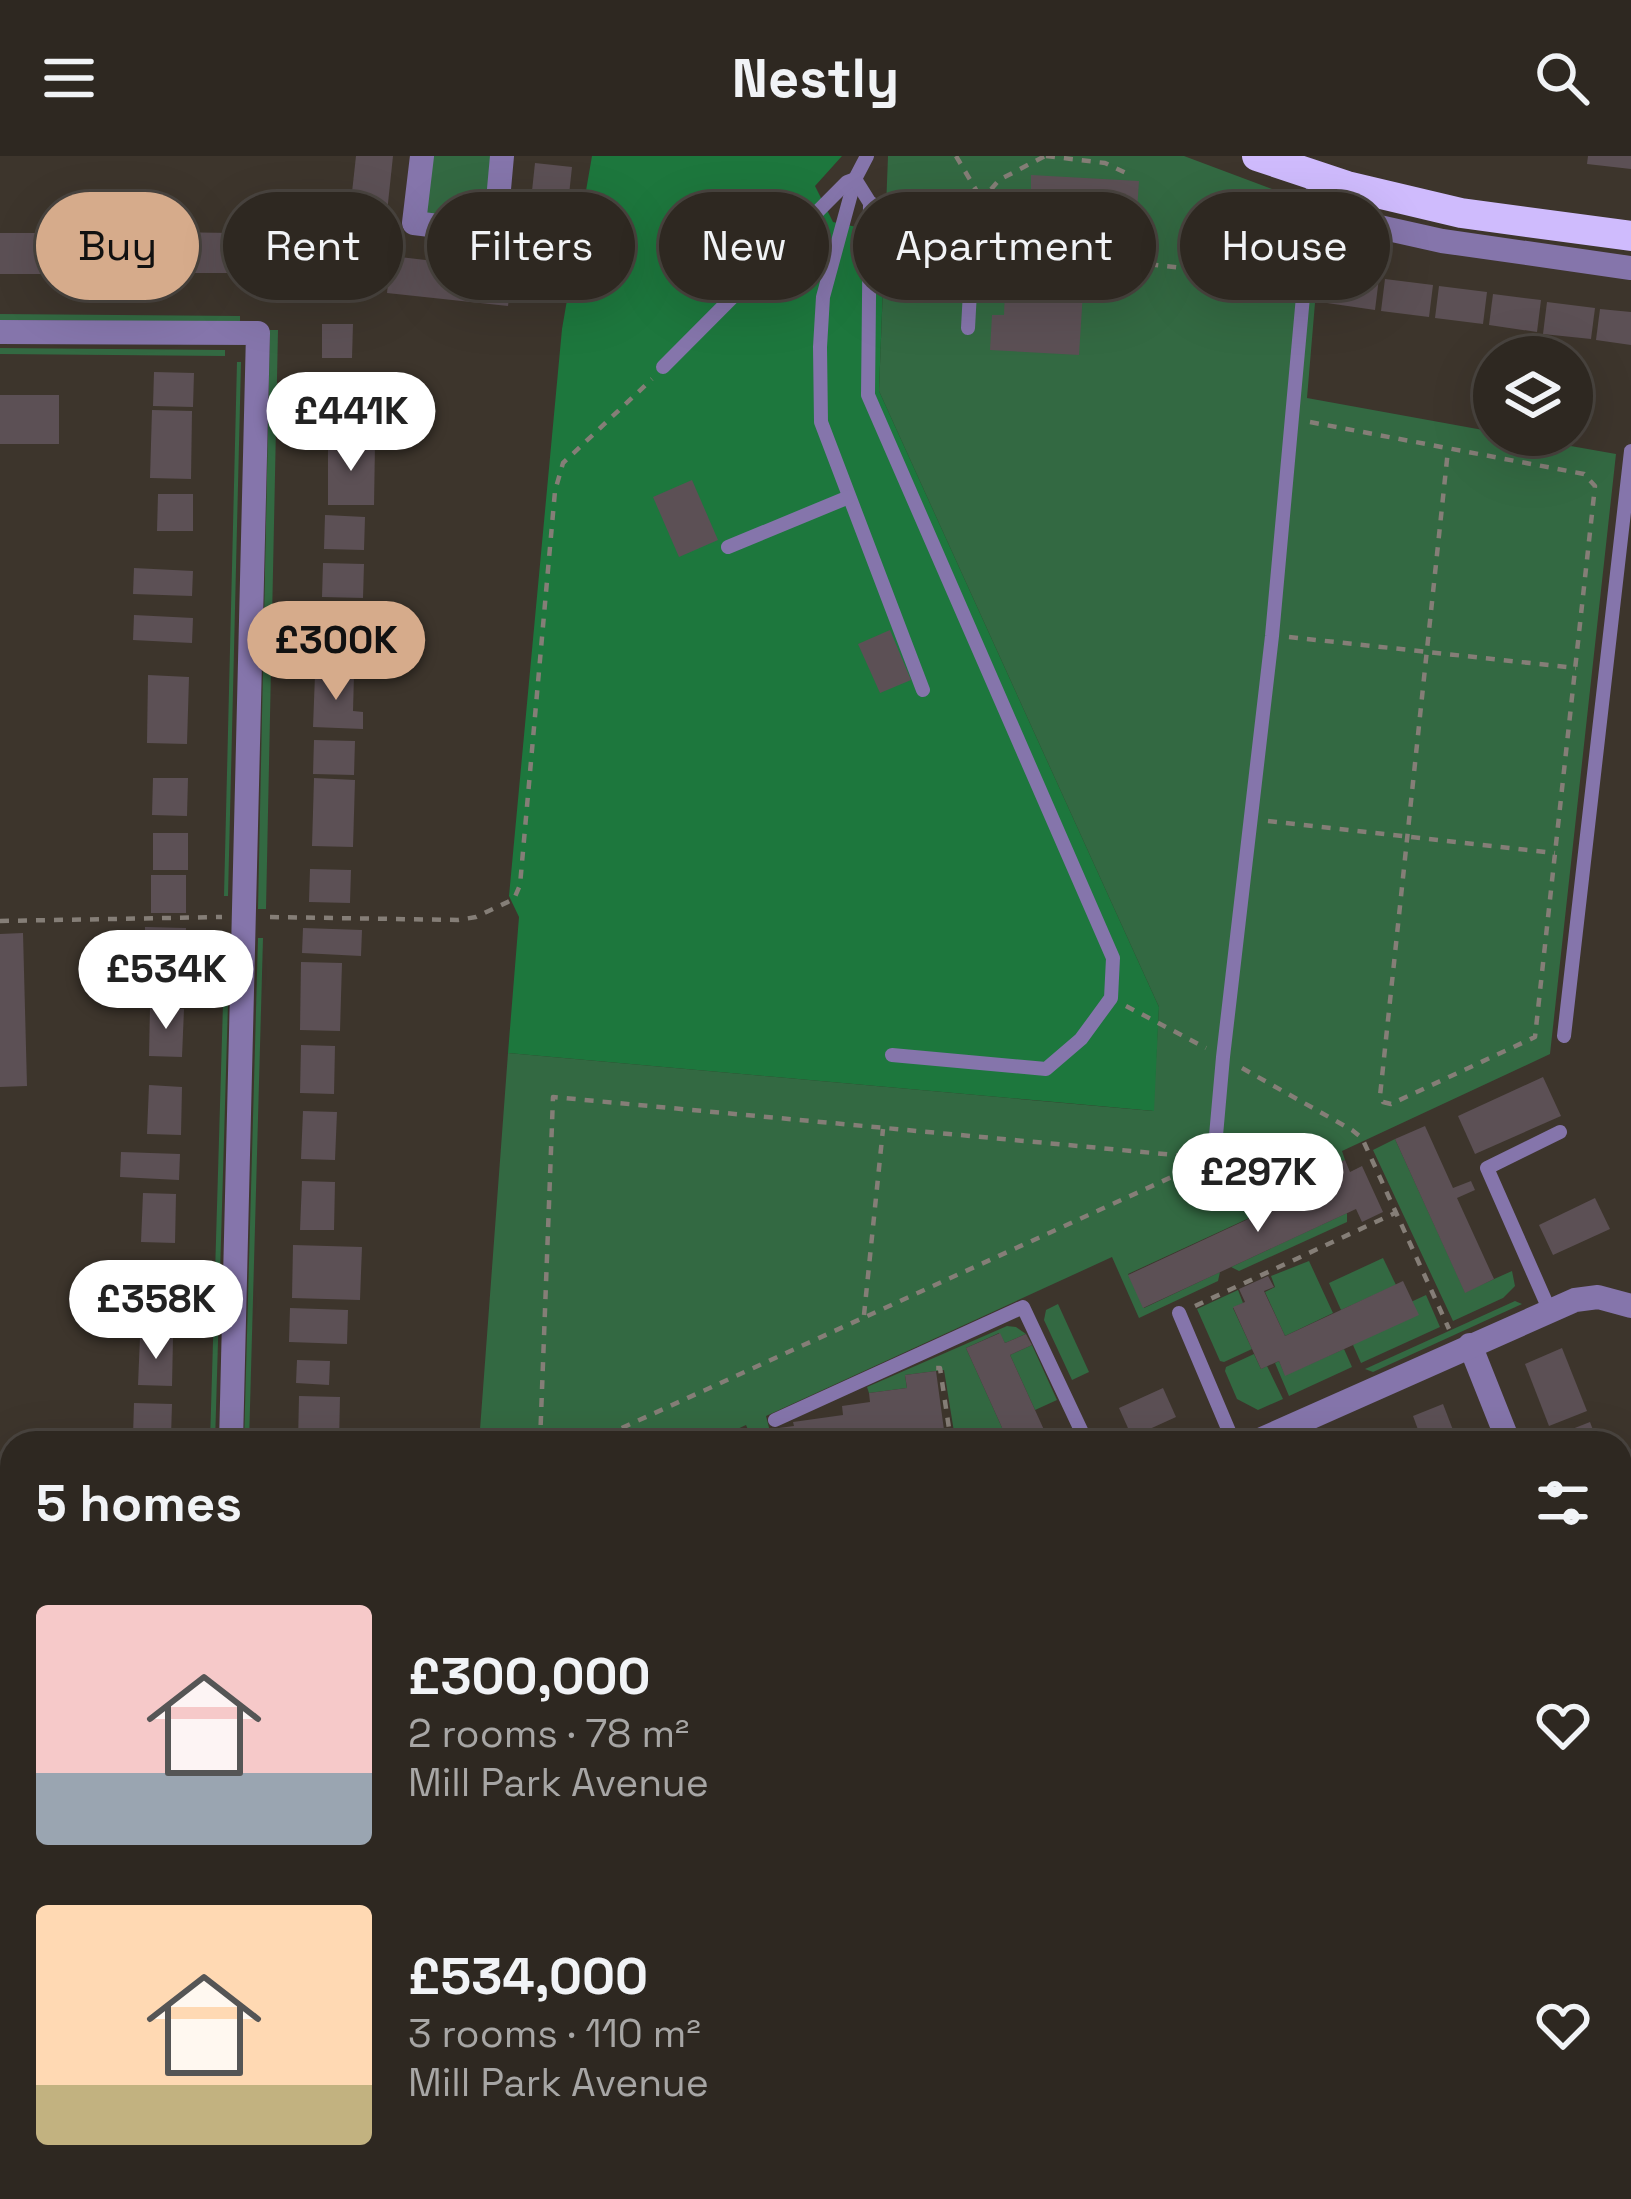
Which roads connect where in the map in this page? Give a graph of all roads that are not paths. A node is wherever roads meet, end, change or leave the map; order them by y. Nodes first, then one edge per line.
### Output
1 (422, 156) edge
2 (502, 156) edge
3 (867, 156) edge
4 (1257, 156) edge
5 (1313, 176) junction
6 (855, 179) junction
7 (863, 192) edge
8 (1390, 230) edge
9 (1631, 236) edge
10 (1631, 268) edge
11 (869, 300) edge
12 (969, 300) edge
13 (968, 328) dead end
14 (0, 332) edge
15 (664, 368) road end
16 (1631, 451) edge
17 (849, 496) junction
18 (728, 547) dead end
19 (923, 691) dead end
20 (1564, 1036) dead end
21 (892, 1055) dead end
22 (1560, 1132) dead end
23 (1214, 1158) road end
24 (1631, 1306) edge
25 (1549, 1309) junction
26 (1179, 1313) road end
27 (1464, 1348) junction
28 (775, 1420) dead end
29 (231, 1431) edge
30 (1082, 1431) edge
31 (1229, 1431) edge
32 (1280, 1431) edge
33 (1503, 1431) edge

1 - 2 street
3 - 6 lane
4 - 5 main road
5 - 9 main road
5 - 23 lane
6 - 7 lane
6 - 15 lane
6 - 17 lane
8 - 10 street
11 - 21 lane
12 - 13 lane
14 - 29 street
16 - 20 lane
17 - 18 lane
17 - 19 lane
22 - 25 lane
24 - 25 street
25 - 27 street
26 - 31 lane
27 - 32 street
27 - 33 street
28 - 30 lane

